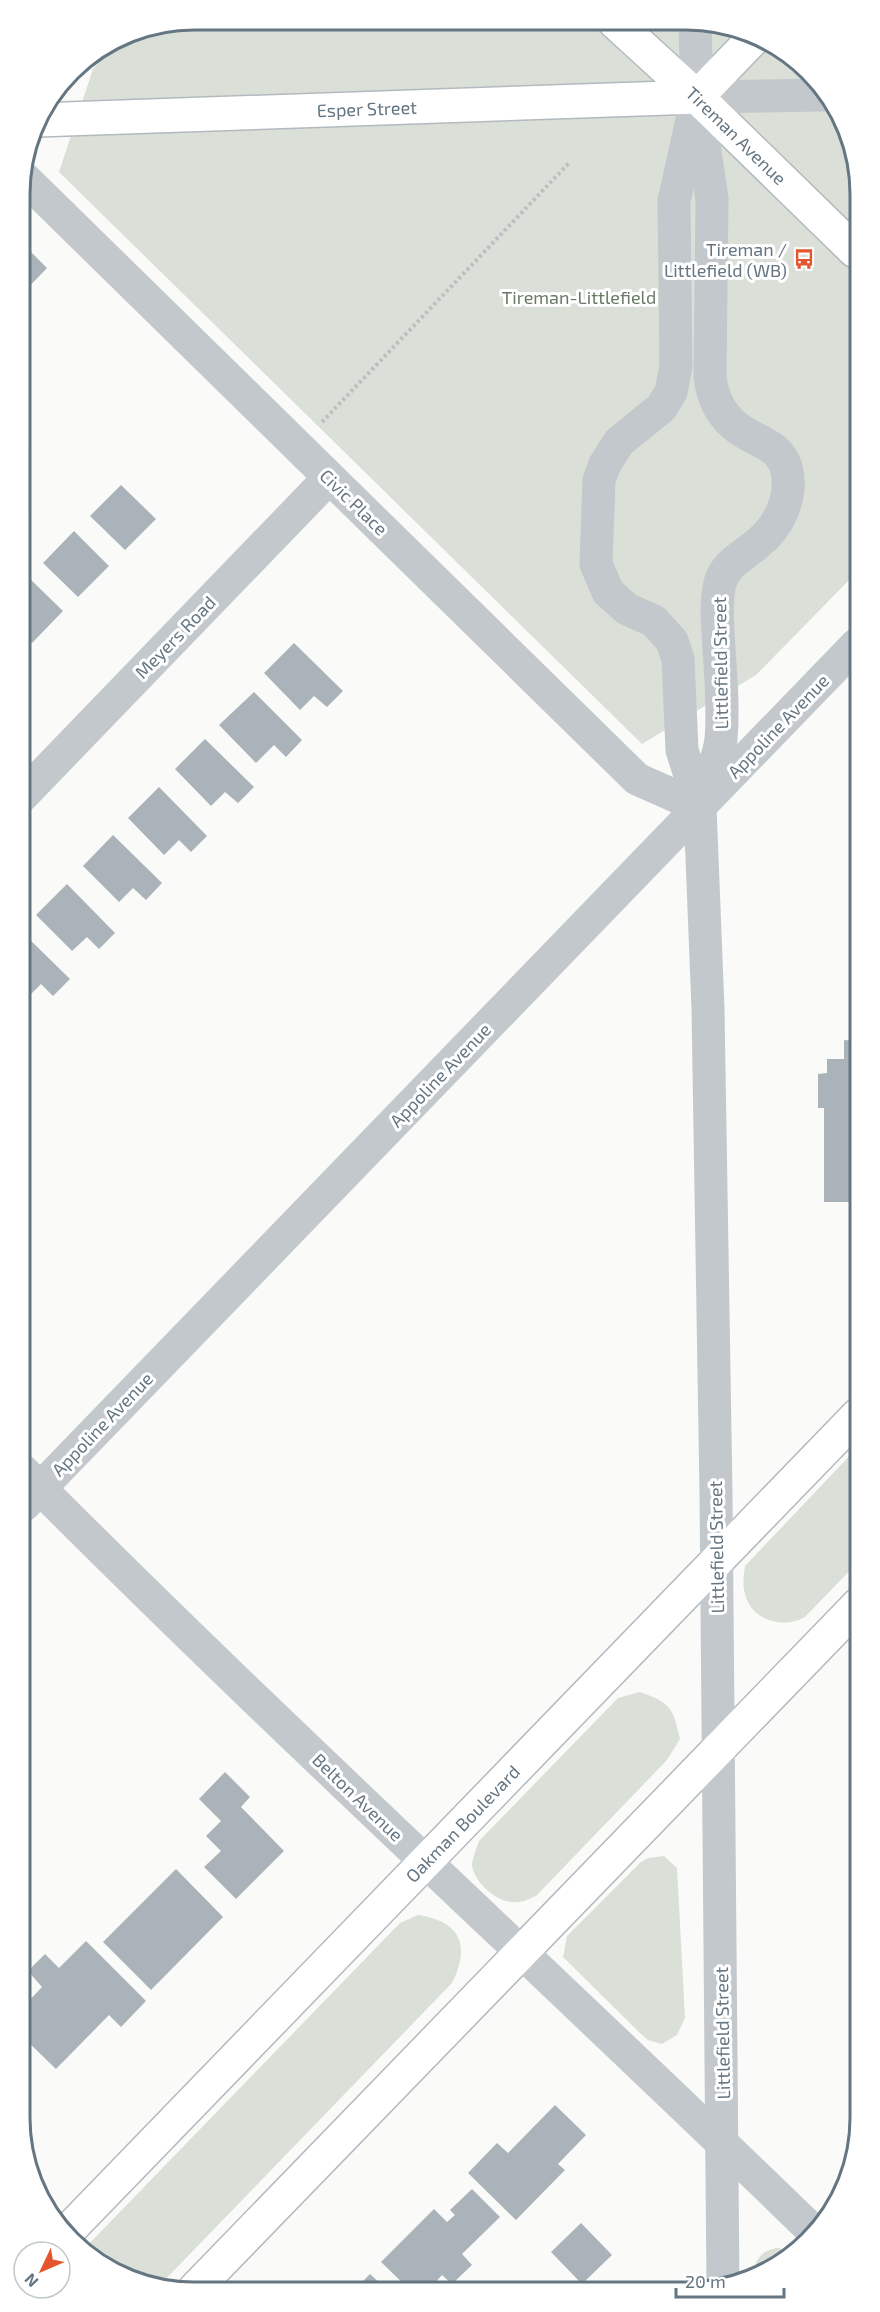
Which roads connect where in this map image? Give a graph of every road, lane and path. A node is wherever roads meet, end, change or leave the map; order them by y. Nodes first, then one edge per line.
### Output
1 (624, 30) edge
2 (695, 30) edge
3 (749, 43) edge
4 (817, 95) edge
5 (697, 97) junction
6 (48, 120) edge
7 (569, 163) dead end
8 (30, 185) edge
9 (850, 246) edge
10 (315, 429) dead end
11 (329, 478) junction
12 (850, 651) edge
13 (30, 788) edge
14 (700, 807) junction
15 (850, 1423) edge
16 (30, 1487) edge
17 (30, 1489) edge
18 (717, 1562) junction
19 (850, 1613) edge
20 (718, 1749) junction
21 (425, 1862) junction
22 (522, 1951) junction
23 (723, 2143) junction
24 (72, 2227) edge
25 (808, 2227) edge
26 (723, 2277) edge
27 (202, 2282) edge

1 - 5 street, Tireman Avenue
2 - 5 street
3 - 5 street
4 - 5 street
5 - 6 street, Esper Street
5 - 9 street, Tireman Avenue
5 - 14 street, Littlefield Street
5 - 14 street, Littlefield Street
7 - 10 path
8 - 11 street, Civic Place
11 - 13 street, Meyers Road
11 - 14 street, Civic Place
12 - 14 street, Appoline Avenue
14 - 16 street, Appoline Avenue
14 - 18 street, Littlefield Street
15 - 18 street, Oakman Boulevard
17 - 21 street, Belton Avenue
18 - 20 street, Littlefield Street
18 - 21 street, Oakman Boulevard
19 - 20 street
20 - 22 street
20 - 23 street, Littlefield Street
21 - 22 street, Belton Avenue
21 - 24 street, Oakman Boulevard
22 - 23 street, Belton Avenue
22 - 27 street
23 - 25 street, Belton Avenue
23 - 26 street, Littlefield Street

